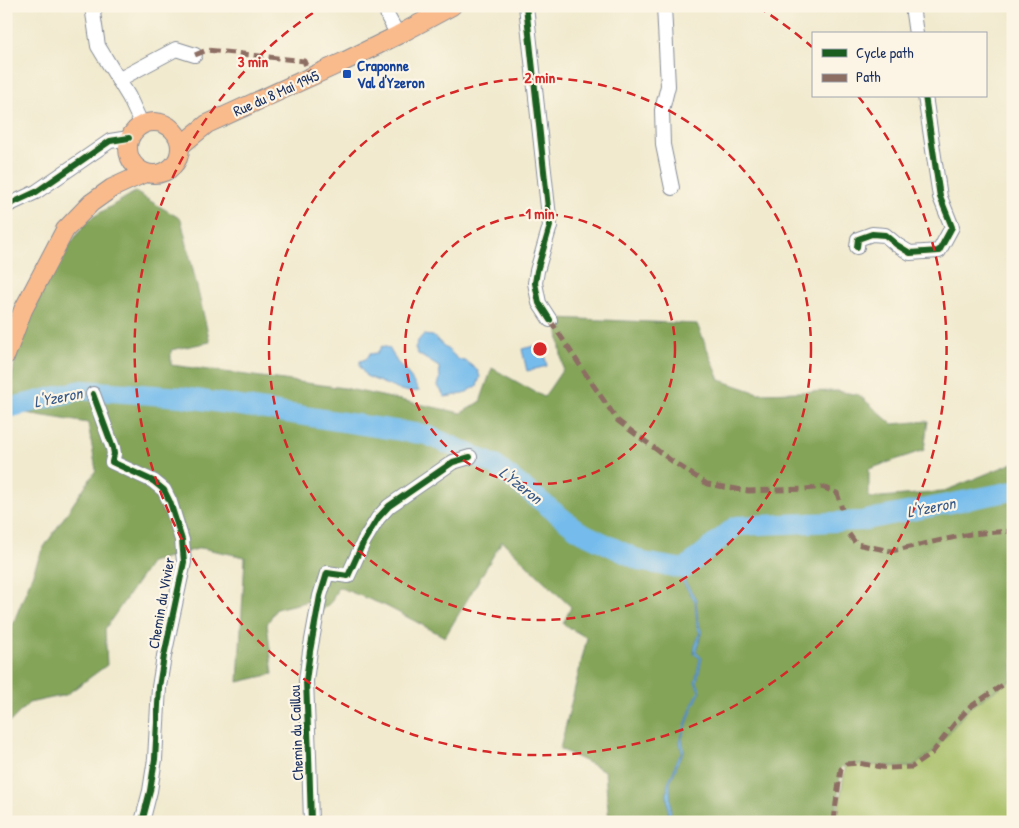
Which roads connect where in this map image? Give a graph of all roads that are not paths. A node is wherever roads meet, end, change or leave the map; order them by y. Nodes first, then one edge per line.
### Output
1 (97, 6) edge
2 (386, 6) edge
3 (452, 6) edge
4 (526, 6) edge
5 (664, 6) edge
6 (912, 6) edge
7 (916, 32) edge
8 (398, 35) junction
9 (195, 55) dead end
10 (118, 80) junction
11 (926, 98) edge
12 (142, 124) junction
13 (207, 124) junction
14 (167, 126) junction
15 (180, 146) junction
16 (129, 147) junction
17 (145, 173) junction
18 (112, 188) junction
19 (672, 188) dead end
20 (6, 206) edge
21 (857, 247) dead end
22 (550, 320) dead end
23 (6, 354) edge
24 (93, 394) dead end
25 (470, 457) dead end
26 (142, 822) edge
27 (311, 822) edge

1 - 10 street
2 - 8 street
3 - 8 main road, Rue du 8 Mai 1945
4 - 22 street
5 - 19 street
6 - 7 street
8 - 13 main road, Rue du 8 Mai 1945
9 - 10 street
10 - 12 street
11 - 21 street
12 - 14 main road
12 - 16 main road
13 - 14 main road, Rue du 8 Mai 1945
13 - 15 main road, Rue du 8 Mai 1945
14 - 15 main road
15 - 17 main road
16 - 17 main road
16 - 18 main road
16 - 20 street
17 - 18 main road
18 - 23 main road
24 - 26 street, Chemin du Vivier
25 - 27 street, Chemin du Caillou

